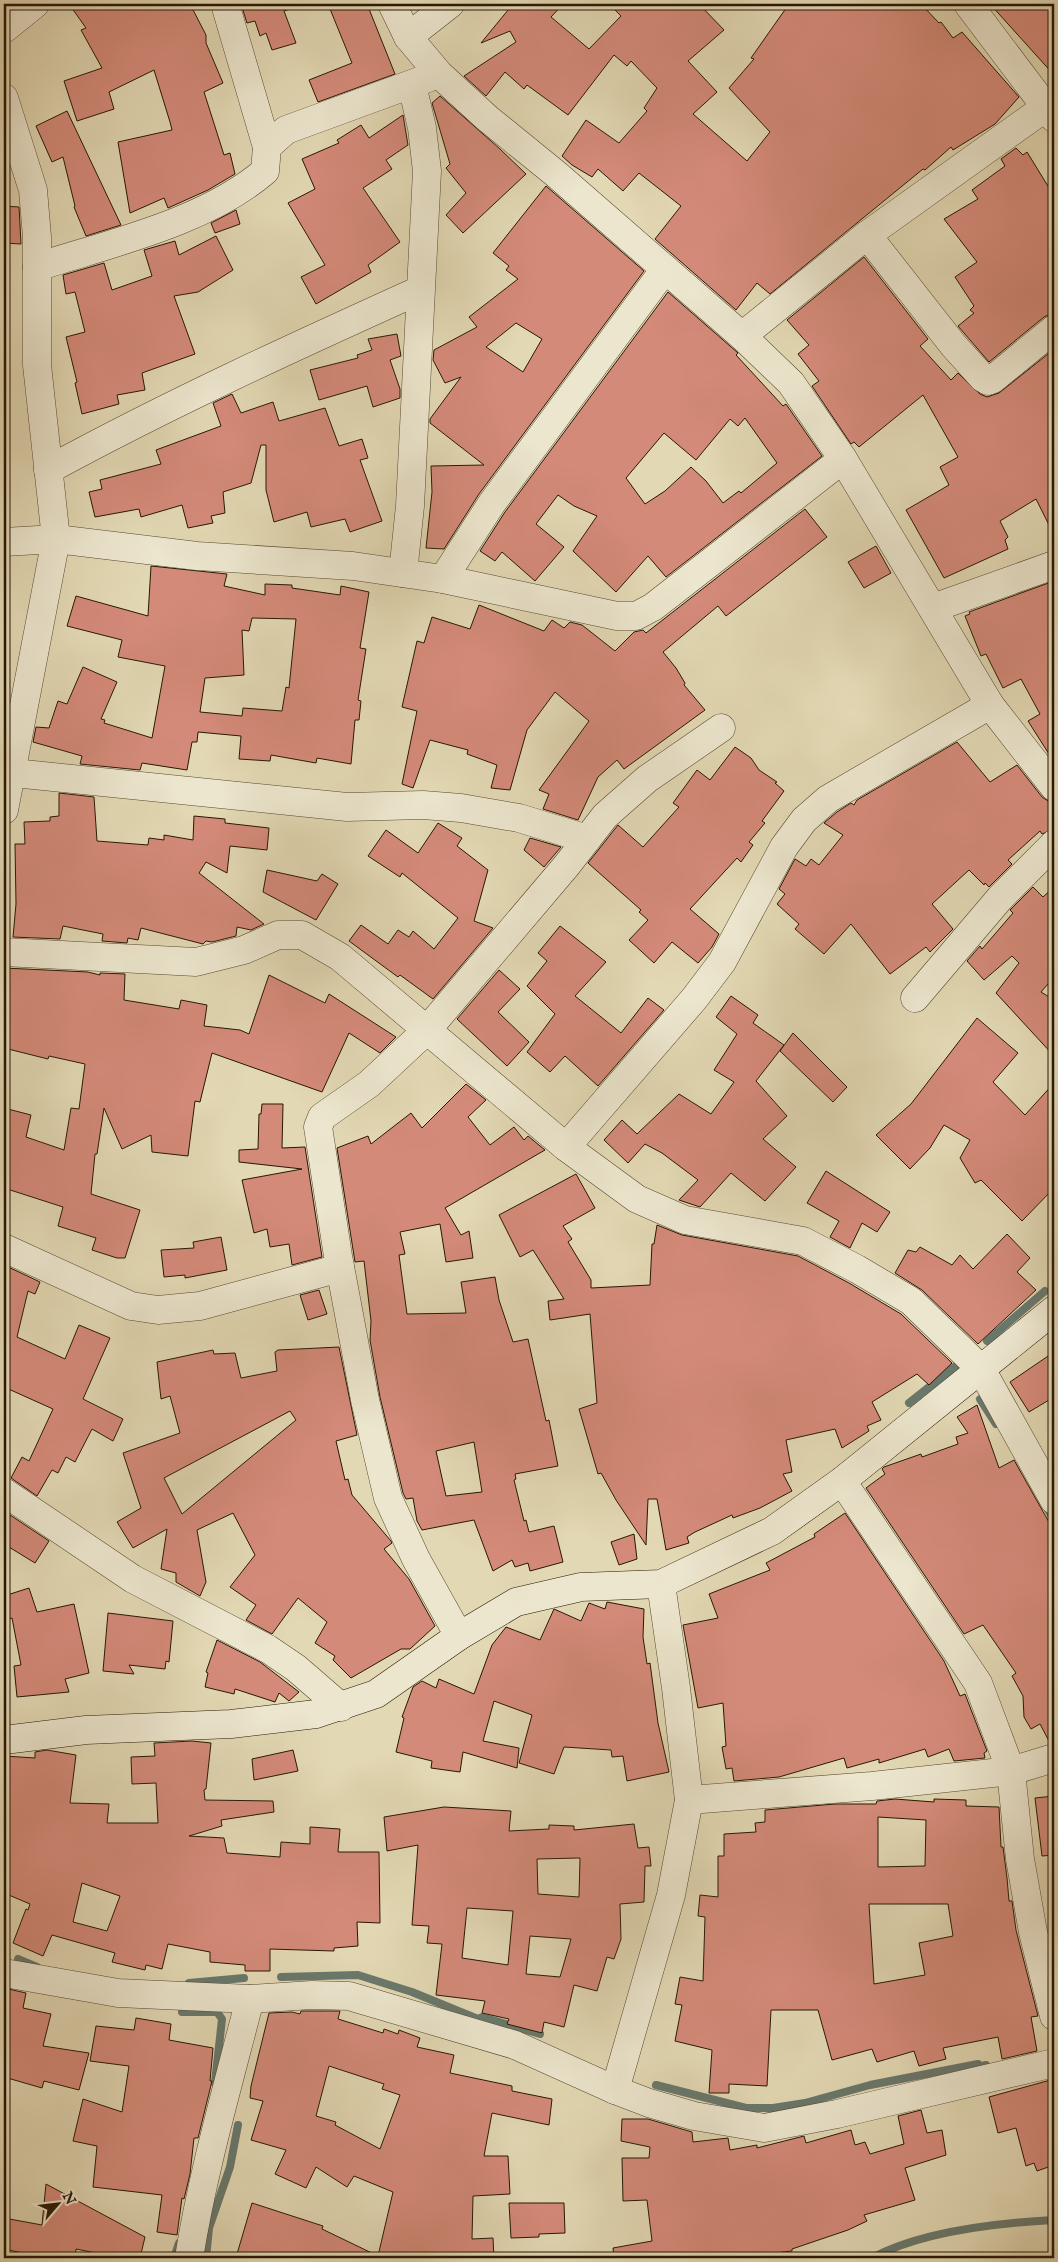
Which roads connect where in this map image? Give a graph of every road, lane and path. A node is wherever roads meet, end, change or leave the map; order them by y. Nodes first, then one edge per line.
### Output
1 (35, 4) edge
2 (225, 4) edge
3 (392, 4) edge
4 (450, 4) edge
5 (968, 4) edge
6 (4, 28) edge
7 (408, 37) junction
8 (439, 74) junction
9 (412, 85) junction
10 (4, 98) edge
11 (1050, 112) edge
12 (267, 147) junction
13 (868, 235) junction
14 (37, 267) junction
15 (665, 269) junction
16 (420, 290) junction
17 (1054, 329) edge
18 (742, 336) junction
19 (843, 459) junction
20 (48, 470) junction
21 (56, 539) junction
22 (4, 542) edge
23 (1054, 565) edge
24 (403, 573) junction
25 (443, 580) junction
26 (934, 608) junction
27 (990, 705) junction
28 (721, 728) dead end
29 (8, 773) edge
30 (1054, 787) edge
31 (4, 810) edge
32 (587, 840) junction
33 (1054, 844) edge
34 (4, 952) edge
35 (915, 998) dead end
36 (427, 1030) junction
37 (566, 1147) junction
38 (4, 1248) edge
39 (340, 1268) junction
40 (1054, 1310) edge
41 (982, 1369) junction
42 (842, 1481) junction
43 (4, 1492) edge
44 (1054, 1500) edge
45 (661, 1584) junction
46 (459, 1636) junction
47 (342, 1706) junction
48 (4, 1740) edge
49 (1054, 1758) edge
50 (1011, 1771) junction
51 (689, 1800) junction
52 (10, 1974) dead end
53 (250, 1999) junction
54 (1054, 2016) edge
55 (1054, 2063) edge
56 (614, 2090) junction
57 (189, 2258) edge

1 - 6 street
2 - 12 street
3 - 7 street
4 - 7 street
5 - 11 street
7 - 8 street
8 - 9 street
8 - 15 street
9 - 12 street
9 - 16 street
10 - 14 street
11 - 13 street
12 - 14 street
13 - 17 street
13 - 18 street
14 - 20 street
15 - 18 street
15 - 25 street
16 - 20 street
16 - 24 street
18 - 19 street
19 - 25 street
19 - 26 street
20 - 21 street
21 - 22 street
21 - 24 street
21 - 29 street
23 - 26 street
24 - 25 street
26 - 27 street
27 - 30 street
27 - 37 street
28 - 32 street
29 - 31 street
29 - 32 street
32 - 36 street
33 - 35 street
34 - 36 street
36 - 37 street
36 - 39 street
37 - 41 street
38 - 39 street
39 - 46 street
40 - 41 street
41 - 42 street
41 - 44 street
42 - 45 street
42 - 50 street
43 - 47 street
45 - 46 street
45 - 51 street
46 - 47 street
47 - 48 street
49 - 50 street
50 - 51 street
50 - 54 street
51 - 56 street
52 - 53 street
53 - 56 street
53 - 57 street
55 - 56 street

